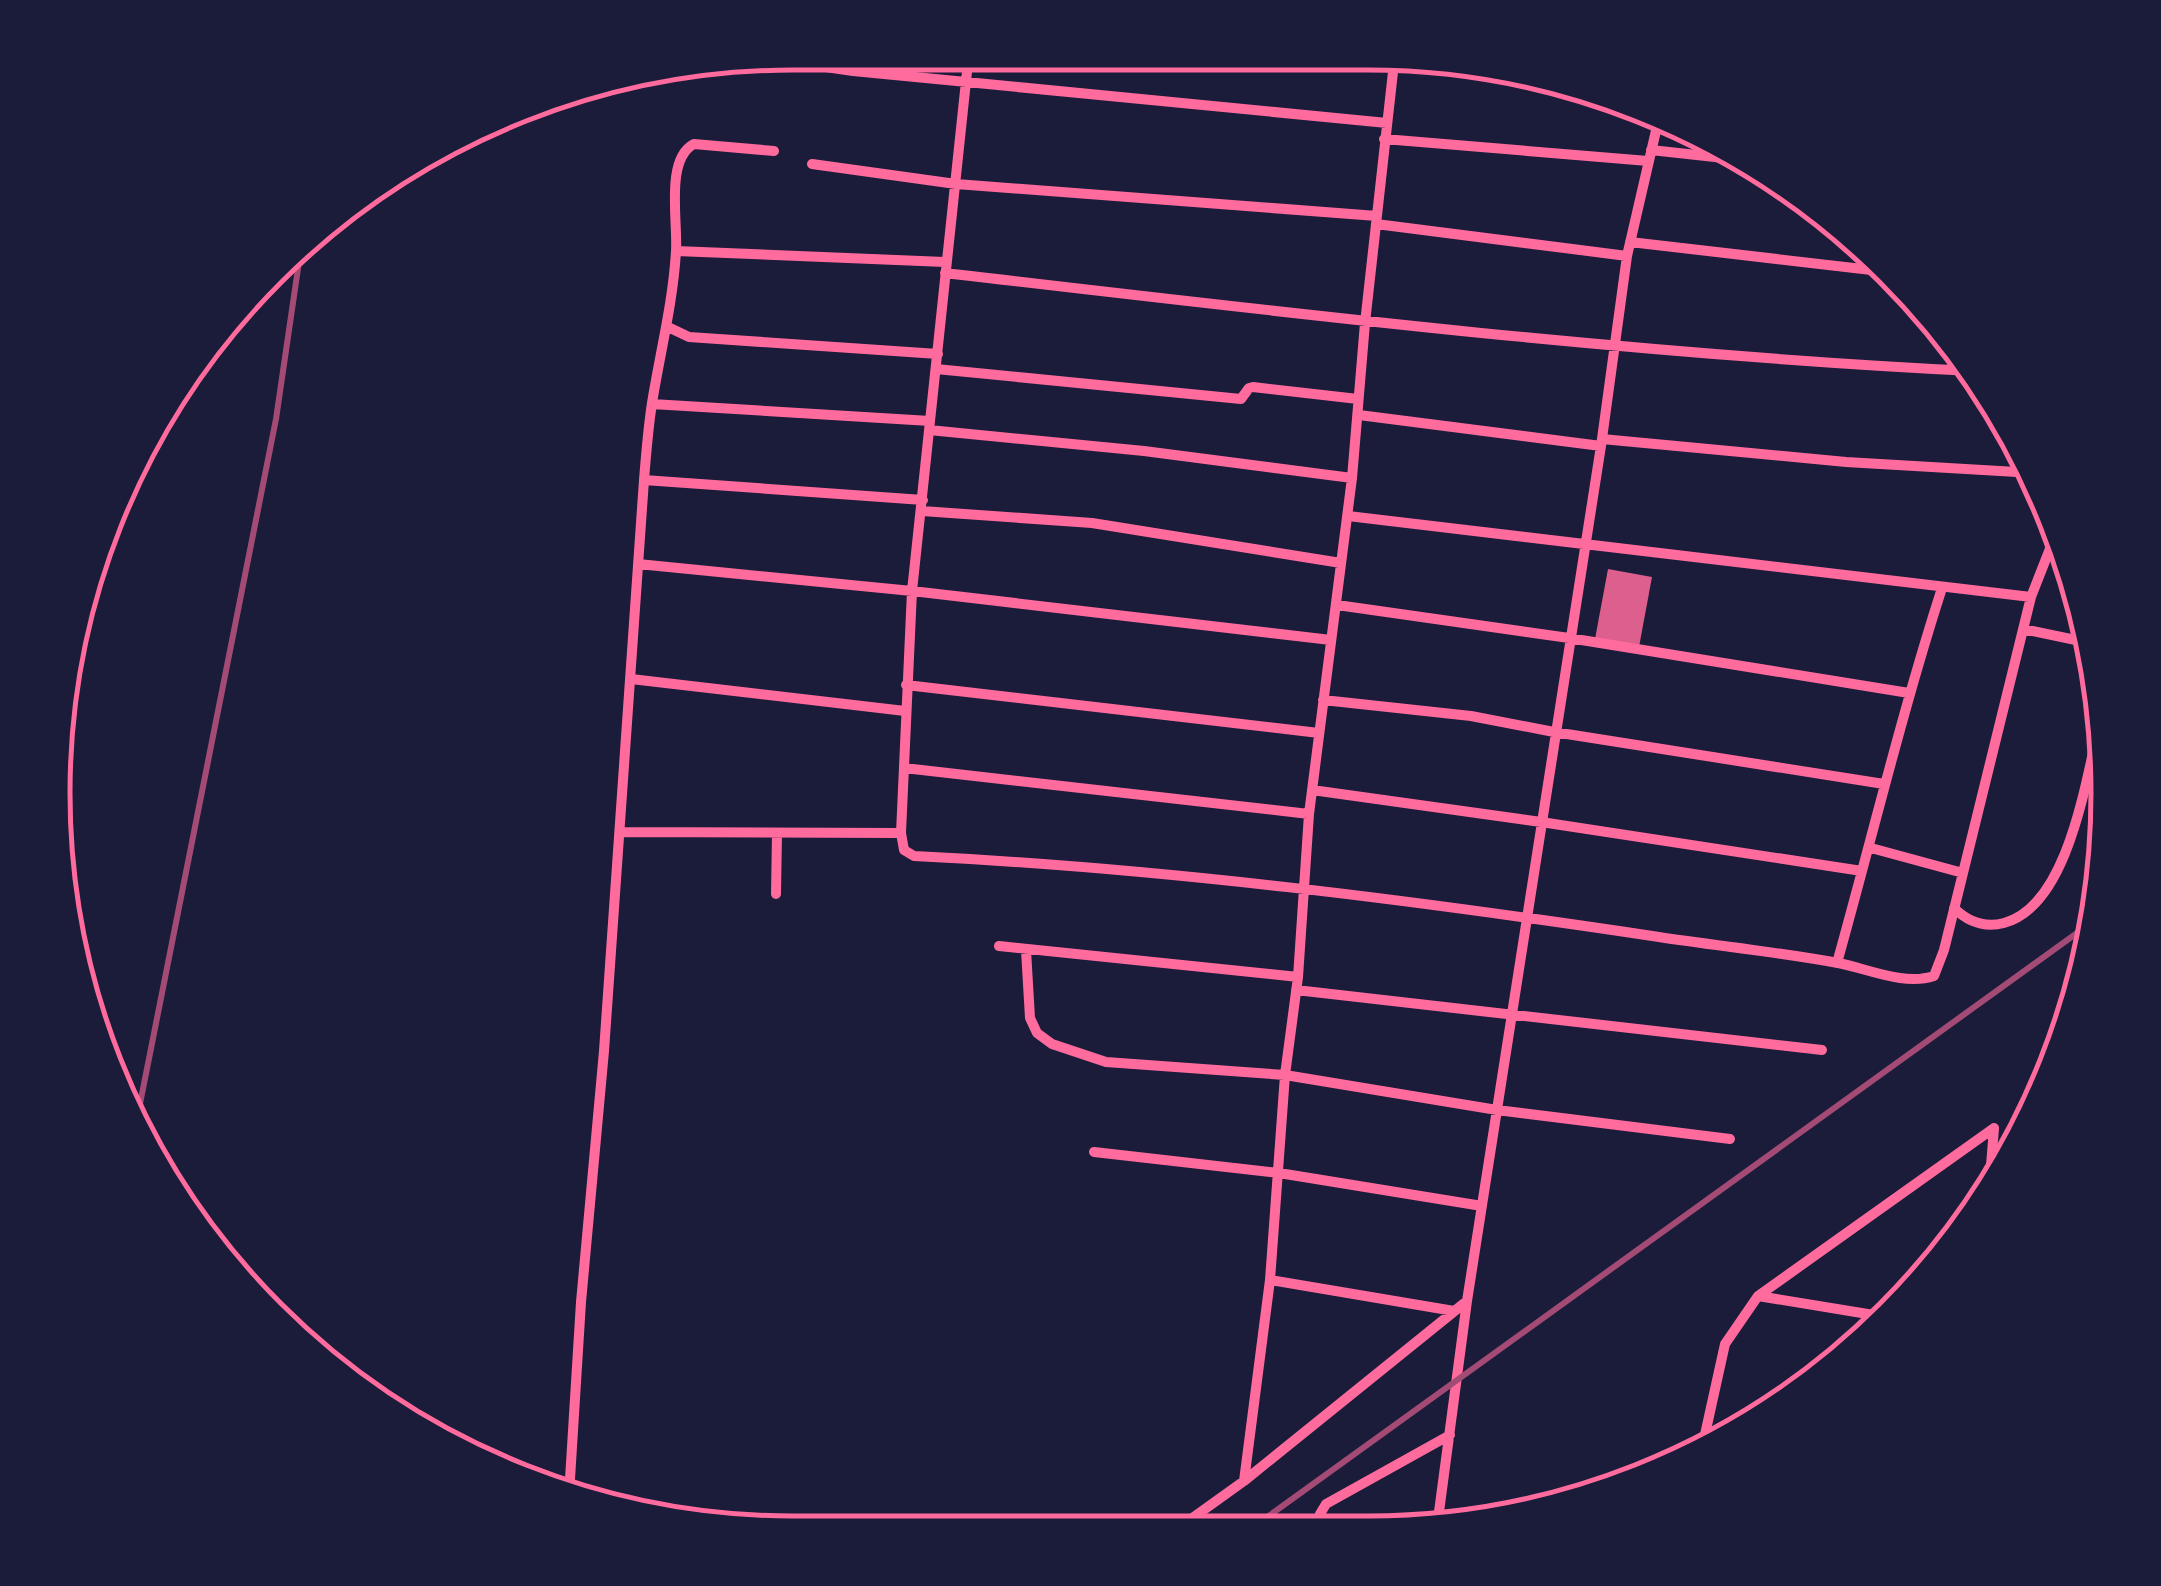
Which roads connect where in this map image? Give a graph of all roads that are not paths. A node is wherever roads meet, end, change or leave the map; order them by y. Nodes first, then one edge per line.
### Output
1 (862, 70) edge
2 (967, 70) edge
3 (1393, 71) edge
4 (966, 83) junction
5 (1387, 123) junction
6 (1656, 130) edge
7 (1384, 139) junction
8 (774, 151) dead end
9 (1650, 156) junction
10 (1714, 159) edge
11 (812, 164) dead end
12 (956, 184) junction
13 (1376, 220) junction
14 (1630, 242) junction
15 (676, 251) junction
16 (1627, 256) junction
17 (945, 267) junction
18 (1866, 269) edge
19 (1365, 323) junction
20 (668, 326) junction
21 (1616, 346) junction
22 (938, 354) junction
23 (936, 368) junction
24 (1953, 369) edge
25 (1358, 399) junction
26 (652, 404) junction
27 (1359, 415) junction
28 (930, 426) junction
29 (1601, 442) junction
30 (2015, 472) edge
31 (1352, 478) junction
32 (644, 480) junction
33 (922, 505) junction
34 (1348, 516) junction
35 (1585, 546) junction
36 (2048, 549) edge
37 (1341, 563) junction
38 (638, 564) junction
39 (1942, 588) junction
40 (912, 590) junction
41 (2031, 598) junction
42 (1337, 605) junction
43 (2023, 629) junction
44 (1569, 638) junction
45 (2074, 639) edge
46 (1332, 640) junction
47 (631, 679) junction
48 (906, 685) junction
49 (1908, 692) junction
50 (1323, 700) junction
51 (905, 711) junction
52 (1554, 732) junction
53 (1319, 733) junction
54 (2090, 760) edge
55 (904, 768) junction
56 (1884, 784) junction
57 (1312, 790) junction
58 (1309, 814) junction
59 (1541, 822) junction
60 (620, 832) junction
61 (777, 832) junction
62 (901, 834) junction
63 (1871, 848) junction
64 (1862, 871) junction
65 (1963, 873) junction
66 (1304, 890) junction
67 (776, 894) dead end
68 (1954, 908) junction
69 (1525, 917) junction
70 (998, 946) dead end
71 (1026, 950) junction
72 (1837, 963) junction
73 (1298, 976) junction
74 (1296, 990) junction
75 (1512, 1014) junction
76 (1822, 1050) dead end
77 (1285, 1075) junction
78 (1497, 1110) junction
79 (1730, 1139) dead end
80 (1094, 1152) dead end
81 (1992, 1158) edge
82 (1278, 1173) junction
83 (1482, 1206) junction
84 (1270, 1280) junction
85 (1758, 1296) junction
86 (1468, 1301) junction
87 (1454, 1311) junction
88 (1869, 1314) edge
89 (1705, 1432) edge
90 (1450, 1435) junction
91 (570, 1481) edge
92 (1244, 1482) junction
93 (1439, 1512) edge
94 (1196, 1516) edge
95 (1320, 1516) edge

1 - 4 street
2 - 4 street
3 - 5 street
4 - 5 street
4 - 12 street
5 - 7 street
6 - 9 street
7 - 9 street
7 - 13 street
8 - 15 street
9 - 10 street
9 - 14 street
11 - 12 street
12 - 13 street
12 - 17 street
13 - 16 street
13 - 19 street
14 - 16 street
14 - 18 street
15 - 17 street
15 - 20 street
16 - 21 street
17 - 19 street
17 - 22 street
19 - 21 street
19 - 25 street
20 - 22 street
20 - 26 street
21 - 24 street
21 - 29 street
22 - 23 street
23 - 25 street
23 - 28 street
25 - 27 street
26 - 28 street
26 - 32 street
27 - 29 street
27 - 31 street
28 - 31 street
28 - 33 street
29 - 30 street
29 - 35 street
31 - 34 street
32 - 33 street
32 - 38 street
33 - 37 street
33 - 40 street
34 - 35 street
34 - 37 street
35 - 39 street
35 - 44 street
36 - 41 street
37 - 42 street
38 - 40 street
38 - 47 street
39 - 41 street
39 - 49 street
40 - 46 street
40 - 48 street
41 - 43 street
42 - 44 street
42 - 46 street
43 - 45 street
43 - 65 street
44 - 49 street
44 - 52 street
46 - 50 street
47 - 51 street
47 - 60 street
48 - 51 street
48 - 53 street
49 - 56 street
50 - 52 street
50 - 53 street
51 - 55 street
52 - 56 street
52 - 59 street
53 - 57 street
54 - 68 street
55 - 58 street
55 - 62 street
56 - 63 street
57 - 58 street
57 - 59 street
58 - 66 street
59 - 64 street
59 - 69 street
60 - 61 street
60 - 91 street
61 - 62 street
61 - 67 street
62 - 66 street
63 - 64 street
63 - 65 street
64 - 72 street
65 - 68 street
66 - 69 street
66 - 73 street
68 - 72 street
69 - 72 street
69 - 75 street
70 - 71 street
71 - 73 street
71 - 77 street
73 - 74 street
74 - 75 street
74 - 77 street
75 - 76 street
75 - 78 street
77 - 78 street
77 - 82 street
78 - 79 street
78 - 83 street
80 - 82 street
81 - 85 street
82 - 83 street
82 - 84 street
83 - 86 street
84 - 87 street
84 - 92 street
85 - 88 street
85 - 89 street
86 - 87 street
86 - 90 street
87 - 92 street
90 - 93 street
90 - 95 street
92 - 94 street

